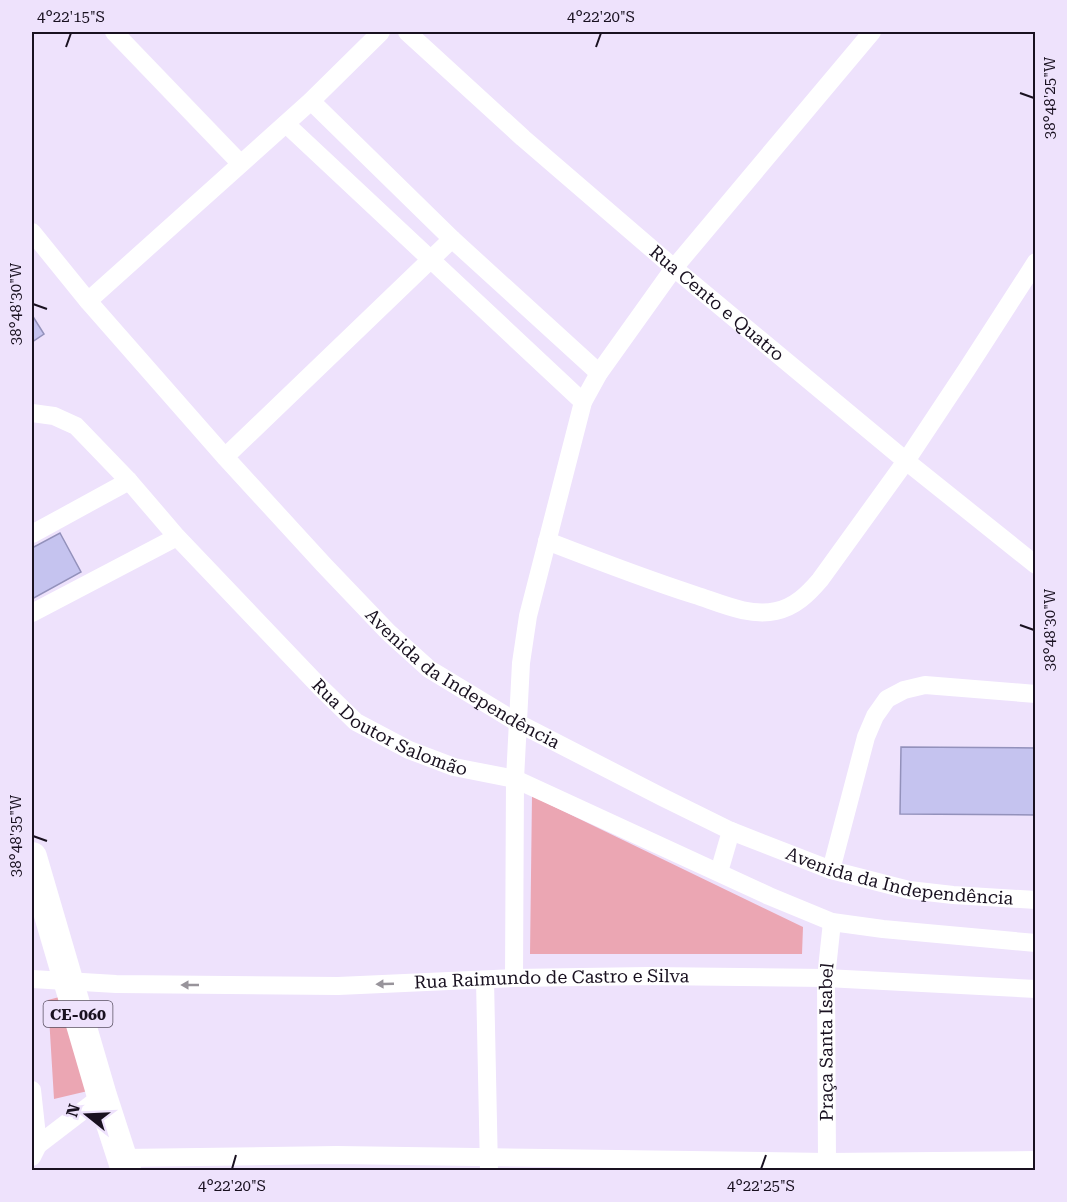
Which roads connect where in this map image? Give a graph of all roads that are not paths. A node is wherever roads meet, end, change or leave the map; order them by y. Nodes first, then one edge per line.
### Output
1 (114, 32) edge
2 (381, 32) edge
3 (407, 32) edge
4 (872, 32) edge
5 (311, 101) junction
6 (286, 123) junction
7 (240, 163) junction
8 (32, 232) edge
9 (452, 239) junction
10 (432, 259) junction
11 (1035, 262) edge
12 (674, 268) junction
13 (88, 302) junction
14 (599, 373) junction
15 (583, 402) junction
16 (32, 413) edge
17 (225, 457) junction
18 (906, 461) junction
19 (129, 481) junction
20 (32, 534) edge
21 (177, 537) junction
22 (547, 542) junction
23 (1035, 565) edge
24 (32, 613) edge
25 (1035, 694) edge
26 (518, 723) junction
27 (515, 779) junction
28 (732, 831) junction
29 (32, 857) edge
30 (831, 870) junction
31 (719, 872) junction
32 (1035, 900) edge
33 (832, 922) junction
34 (1035, 943) edge
35 (514, 978) junction
36 (826, 978) junction
37 (32, 979) edge
38 (485, 980) junction
39 (69, 982) junction
40 (1035, 989) edge
41 (32, 1090) edge
42 (102, 1096) junction
43 (34, 1151) edge
44 (1035, 1160) edge
45 (826, 1162) junction
46 (337, 1163) edge
47 (124, 1164) edge
48 (489, 1164) edge

1 - 7 street
2 - 5 street
3 - 12 street, Rua Cento e Quatro
4 - 12 street
5 - 6 street
5 - 9 street
6 - 7 street
6 - 10 street
7 - 13 street
8 - 13 street, Avenida da Independência
9 - 10 street
9 - 14 street
10 - 15 street
10 - 17 street
11 - 18 street
12 - 14 street
12 - 18 street, Rua Cento e Quatro
13 - 17 street, Avenida da Independência
14 - 15 street
15 - 22 street
16 - 19 street, Rua Doutor Salomão
17 - 26 street, Avenida da Independência
18 - 22 street
18 - 23 street, Rua Cento e Quatro
19 - 20 street
19 - 21 street, Rua Doutor Salomão
21 - 24 street
21 - 27 street, Rua Doutor Salomão
22 - 26 street
25 - 30 street
26 - 27 street
26 - 28 street, Avenida da Independência
27 - 31 street, Rua Doutor Salomão
27 - 35 street
28 - 30 street, Avenida da Independência
28 - 31 street
29 - 39 main road, CE-060
30 - 32 street, Avenida da Independência
31 - 33 street, Rua Doutor Salomão
33 - 34 street, Rua Doutor Salomão
33 - 36 street, Praça Santa Isabel
35 - 36 street, Rua Raimundo de Castro e Silva
35 - 38 street, Rua Raimundo de Castro e Silva
36 - 40 street, Rua Raimundo de Castro e Silva
36 - 45 street, Praça Santa Isabel
37 - 39 street, Rua Raimundo de Castro e Silva
38 -> 39 street, Rua Raimundo de Castro e Silva
38 - 48 street
39 - 42 main road, CE-060
41 - 43 street
42 - 43 street
42 - 47 main road, CE-060
44 - 45 street
45 - 48 street
46 - 47 street
46 - 48 street

